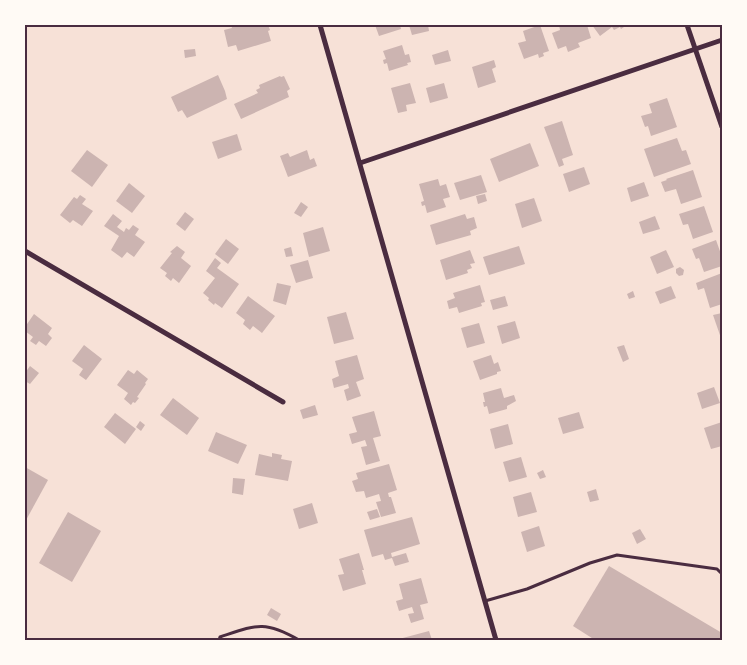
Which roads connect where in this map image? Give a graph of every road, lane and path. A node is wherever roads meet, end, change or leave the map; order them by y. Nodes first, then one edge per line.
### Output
1 (320, 25) edge
2 (687, 25) edge
3 (722, 40) edge
4 (695, 49) junction
5 (722, 127) edge
6 (360, 164) junction
7 (25, 251) edge
8 (284, 402) dead end
9 (722, 574) edge
10 (485, 601) junction
11 (219, 640) edge
12 (299, 640) edge
13 (496, 640) edge

1 - 6 street
2 - 4 street
3 - 4 street
4 - 5 street
4 - 6 street
6 - 10 street
7 - 8 street
9 - 10 lane
10 - 13 street
11 - 12 lane

